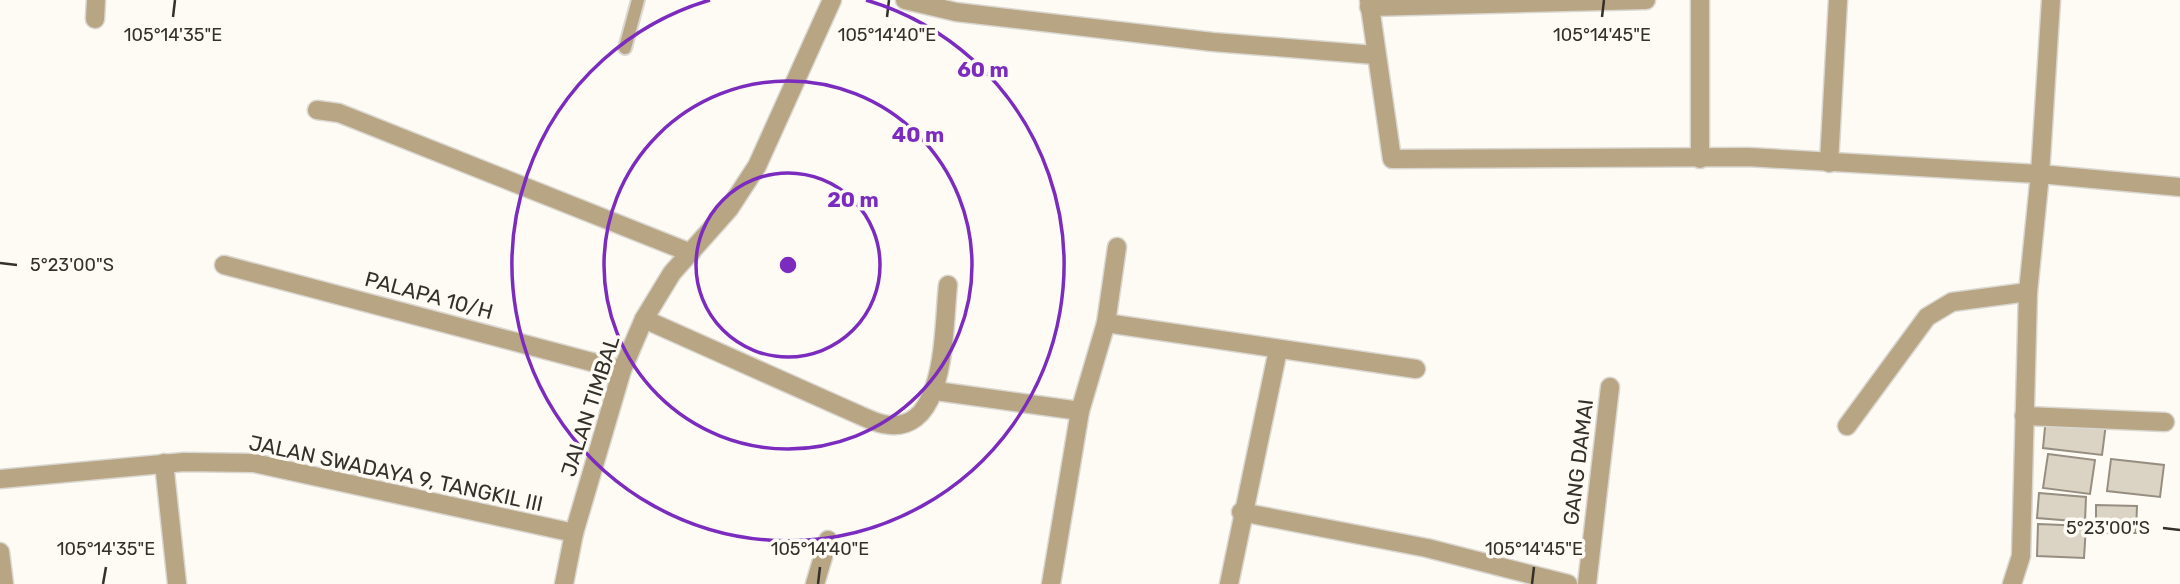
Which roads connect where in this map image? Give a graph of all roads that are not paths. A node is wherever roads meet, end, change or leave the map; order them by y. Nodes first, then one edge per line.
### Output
1 (96, 0) edge
2 (638, 0) edge
3 (832, 0) edge
4 (905, 0) edge
5 (1646, 0) edge
6 (1700, 0) edge
7 (1838, 0) edge
8 (2051, 0) edge
9 (1369, 4) edge
10 (95, 19) dead end
11 (625, 48) dead end
12 (1375, 55) junction
13 (317, 110) dead end
14 (1700, 159) junction
15 (1829, 163) junction
16 (2040, 174) junction
17 (2180, 187) edge
18 (1117, 247) dead end
19 (691, 253) junction
20 (224, 265) dead end
21 (948, 285) dead end
22 (2028, 292) junction
23 (644, 319) junction
24 (1106, 323) junction
25 (1278, 350) junction
26 (1416, 369) dead end
27 (622, 370) junction
28 (1610, 387) dead end
29 (936, 391) junction
30 (1080, 411) junction
31 (2024, 416) junction
32 (2165, 422) dead end
33 (1847, 426) dead end
34 (164, 463) junction
35 (0, 479) edge
36 (1241, 512) junction
37 (574, 533) junction
38 (828, 540) dead end
39 (0, 552) edge
40 (4, 584) edge
41 (177, 584) edge
42 (564, 584) edge
43 (815, 584) edge
44 (1051, 584) edge
45 (1228, 584) edge
46 (1567, 584) edge
47 (1587, 584) edge
48 (2012, 584) edge

1 - 10 street
2 - 11 lane
3 - 19 street, JALAN TIMBAL
4 - 12 street
5 - 9 street
6 - 14 street
7 - 15 street
8 - 16 street
9 - 12 street
12 - 14 street
13 - 19 street
14 - 15 street
15 - 16 street
16 - 17 street
16 - 22 street
18 - 24 street
19 - 23 street, JALAN TIMBAL
20 - 27 street, PALAPA 10/H
21 - 29 street
22 - 31 street
22 - 33 street
23 - 27 street, JALAN TIMBAL
23 - 29 street
24 - 25 street
24 - 30 street
25 - 26 street
25 - 36 street
27 - 37 street, JALAN TIMBAL
28 - 47 street, GANG DAMAI
29 - 30 street
30 - 44 street
31 - 32 street
31 - 48 street
34 - 35 street, JALAN SWADAYA 9, TANGKIL III
34 - 37 street, JALAN SWADAYA 9, TANGKIL III
34 - 41 street
36 - 45 street
36 - 46 street
37 - 42 street, JALAN TIMBAL
38 - 43 street
39 - 40 street

